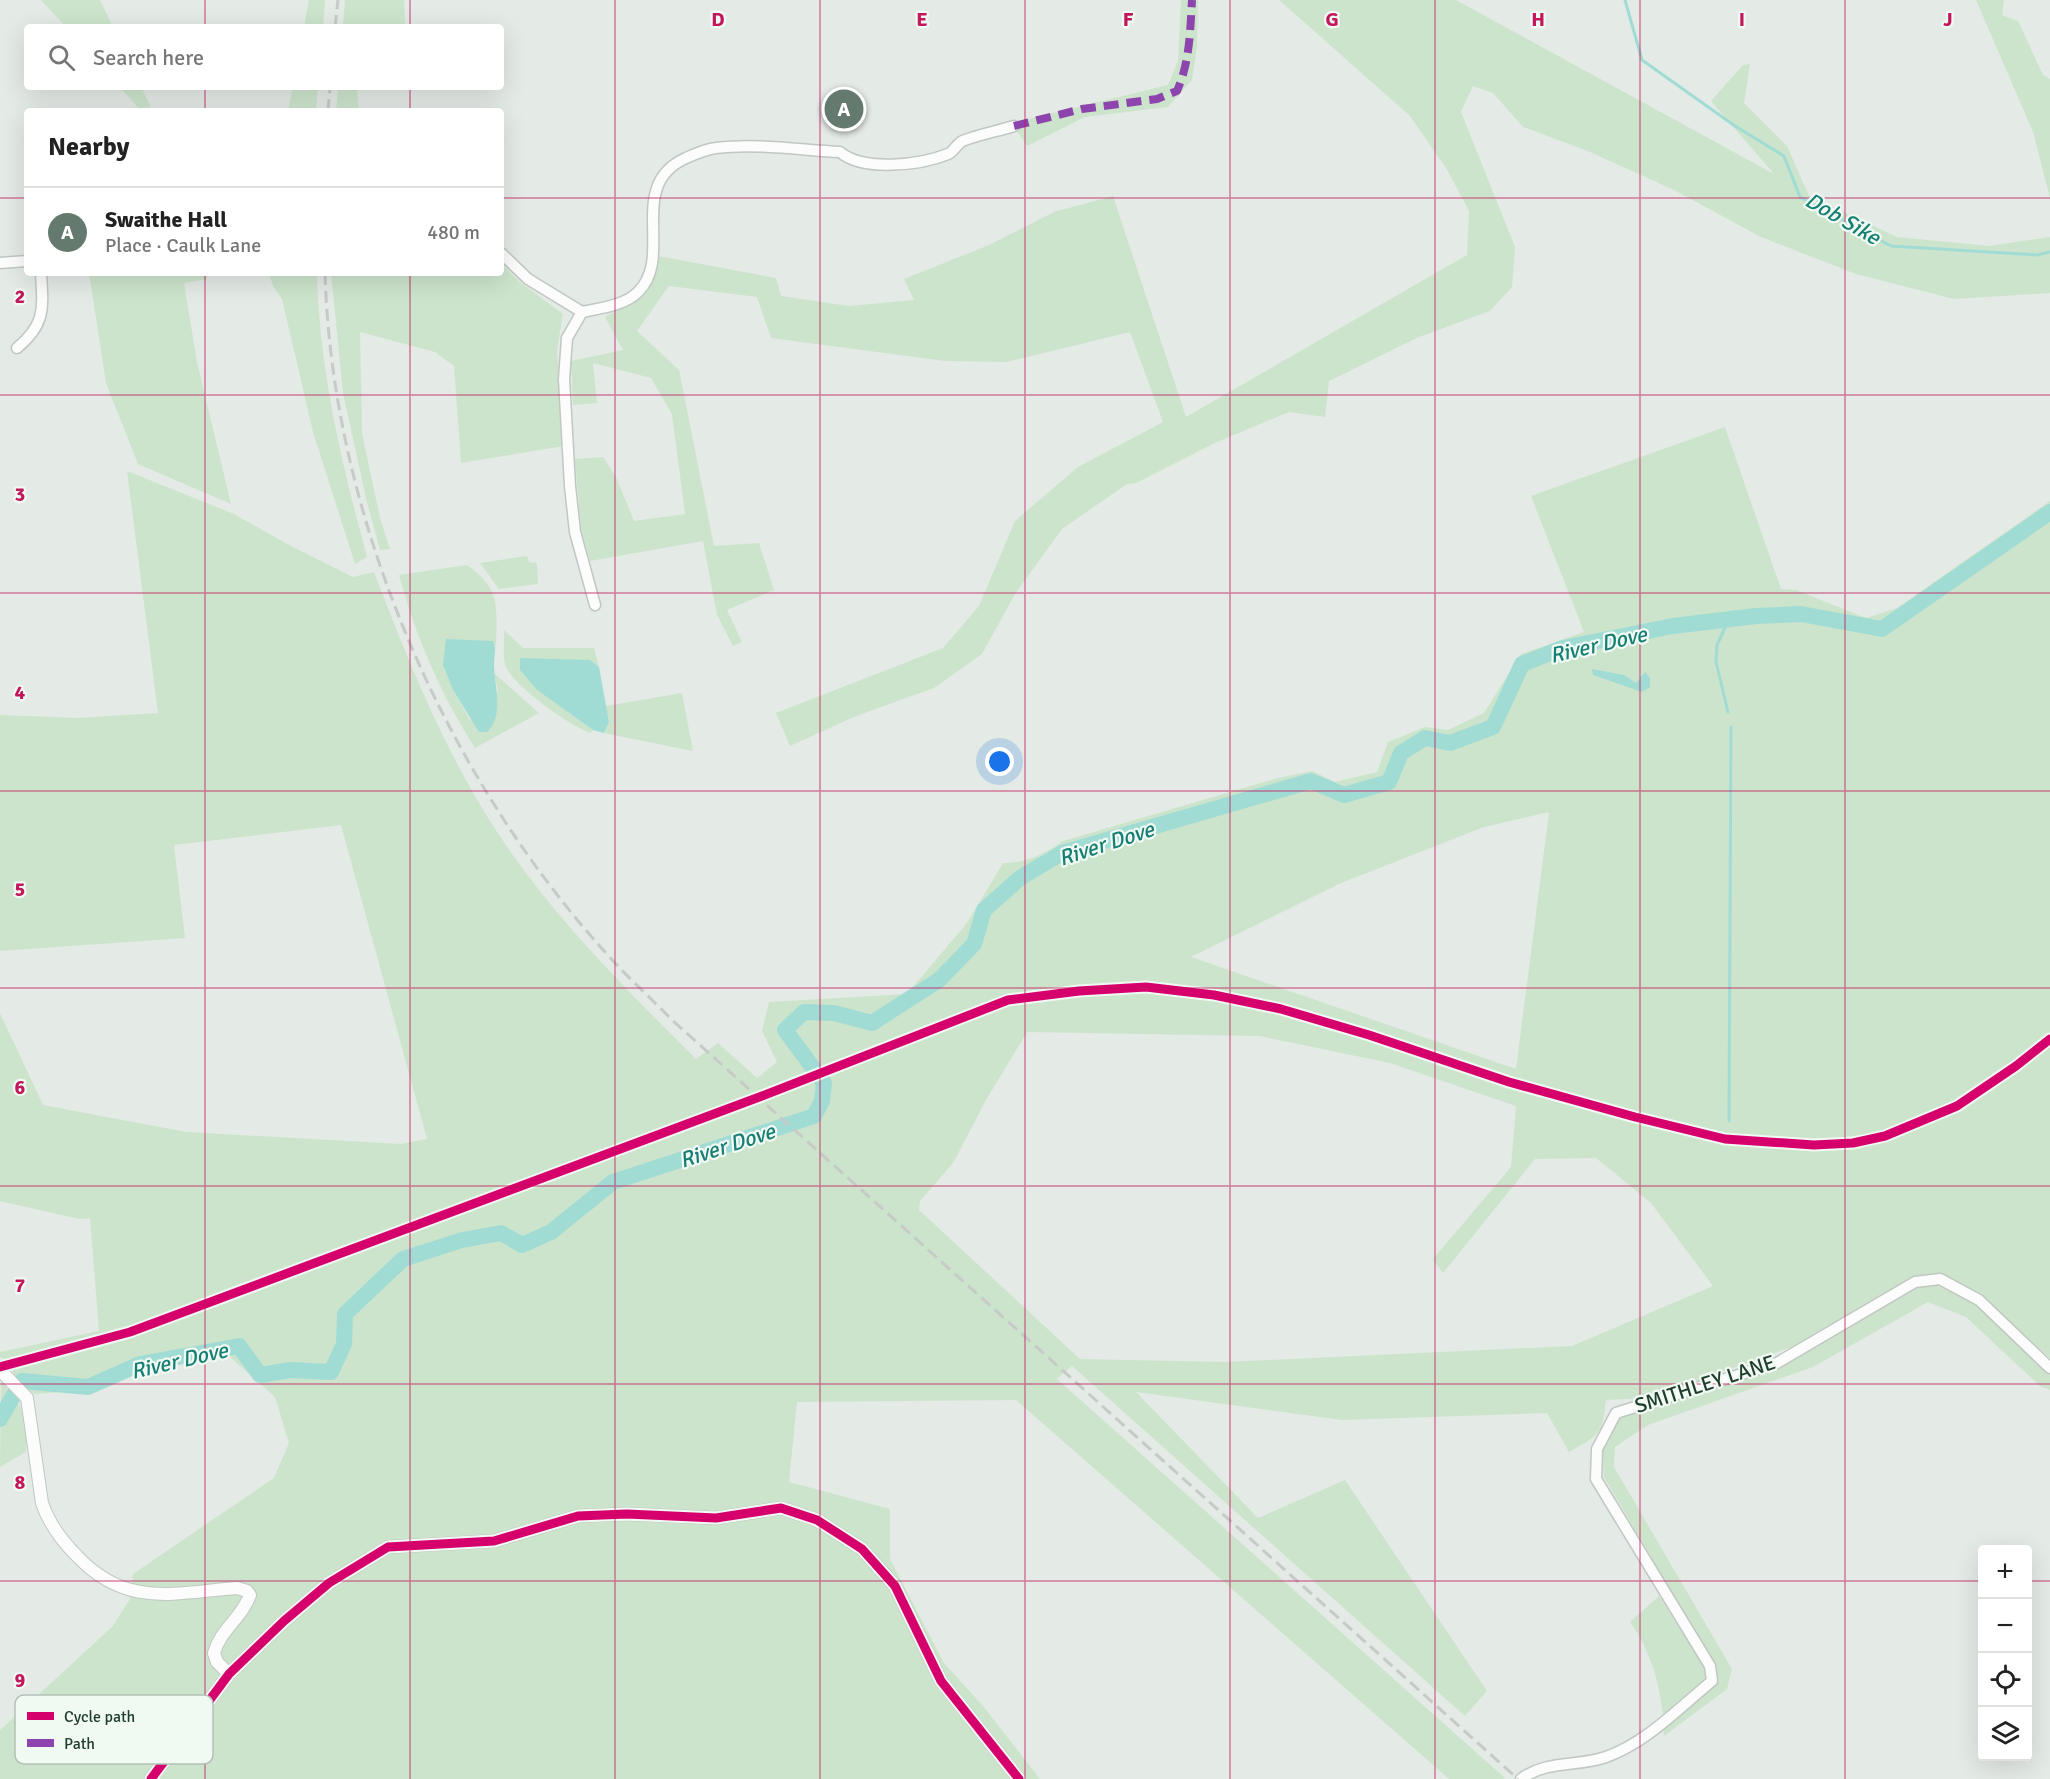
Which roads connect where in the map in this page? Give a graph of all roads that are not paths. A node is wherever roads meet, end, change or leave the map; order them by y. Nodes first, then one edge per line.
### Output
1 (1014, 126) dead end
2 (504, 256) edge
3 (24, 261) edge
4 (0, 263) edge
5 (41, 276) edge
6 (582, 312) junction
7 (17, 348) dead end
8 (595, 605) dead end
9 (2050, 1368) edge
10 (3, 1373) edge
11 (229, 1674) junction
12 (213, 1696) edge
13 (162, 1764) edge
14 (151, 1779) edge
15 (1019, 1779) edge
16 (1521, 1779) edge

1 - 6 street
2 - 6 street
3 - 4 street
5 - 7 street
6 - 8 street
9 - 16 street, SMITHLEY LANE
10 - 11 street
11 - 12 street
11 - 15 street
13 - 14 street

